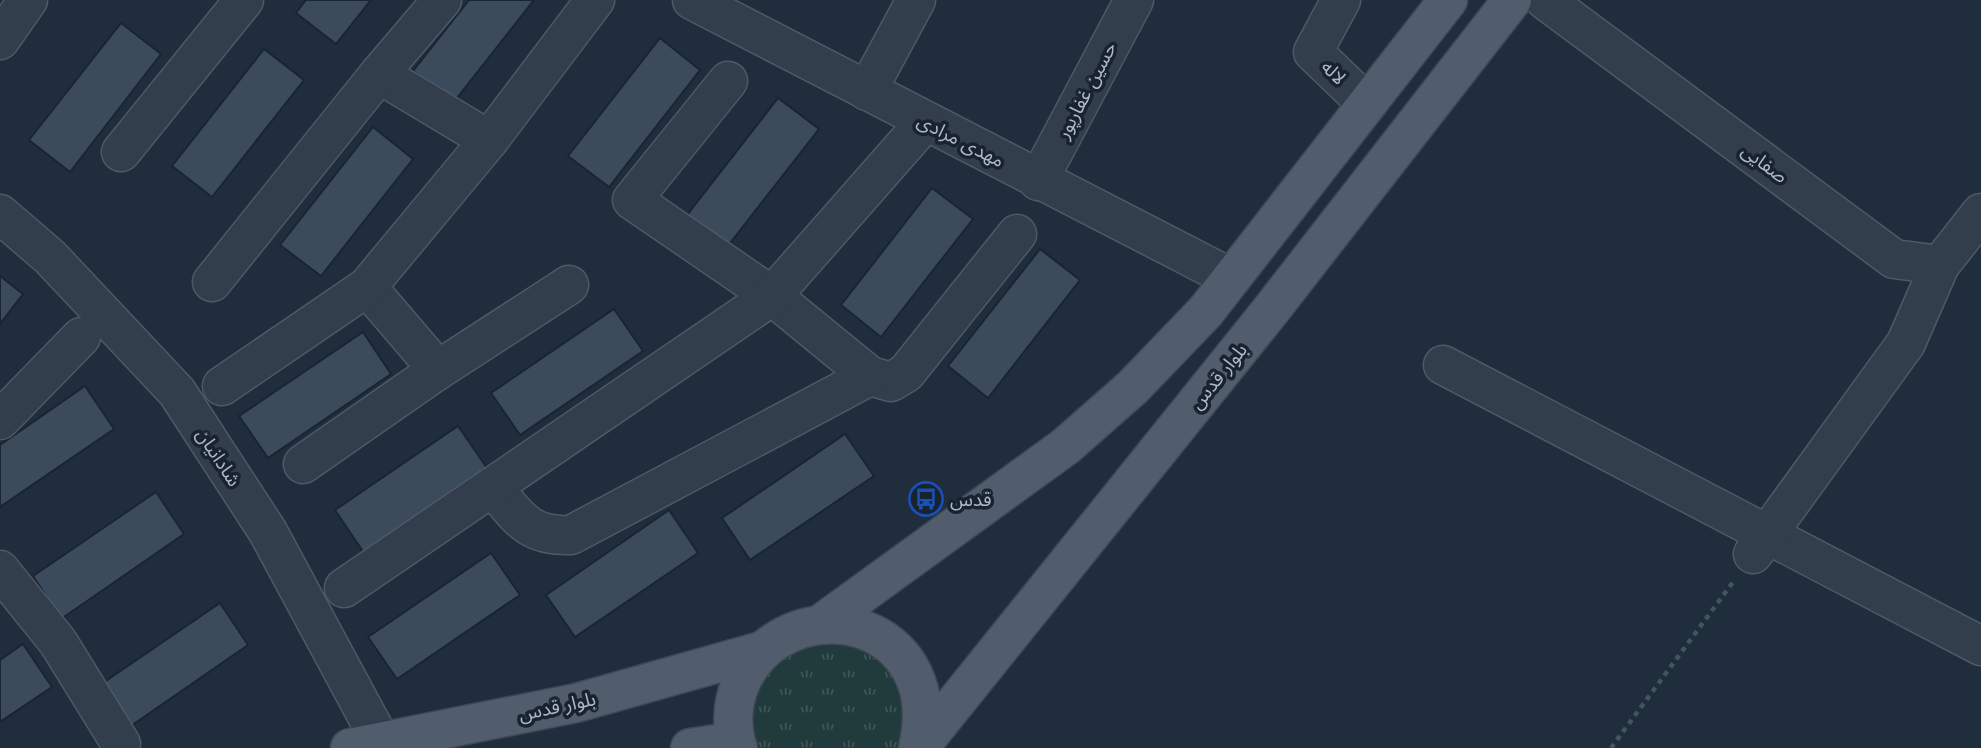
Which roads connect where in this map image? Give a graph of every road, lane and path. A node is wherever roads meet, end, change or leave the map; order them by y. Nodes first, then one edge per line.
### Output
1 (28, 0) edge
2 (442, 0) edge
3 (595, 0) edge
4 (916, 0) edge
5 (1134, 0) edge
6 (1341, 0) edge
7 (1448, 0) edge
8 (1512, 0) edge
9 (1545, 0) edge
10 (706, 3) edge
11 (232, 4) edge
12 (0, 40) edge
13 (379, 74) junction
14 (728, 81) dead end
15 (867, 91) junction
16 (1367, 104) junction
17 (925, 122) junction
18 (489, 140) junction
19 (121, 152) dead end
20 (1038, 181) junction
21 (1981, 213) edge
22 (0, 214) edge
23 (1017, 234) dead end
24 (1940, 265) junction
25 (1231, 278) junction
26 (212, 282) dead end
27 (569, 285) dead end
28 (368, 287) junction
29 (772, 296) junction
30 (82, 337) dead end
31 (1443, 365) dead end
32 (438, 370) junction
33 (870, 376) junction
34 (222, 386) dead end
35 (0, 420) edge
36 (303, 464) dead end
37 (492, 487) junction
38 (1760, 545) junction
39 (0, 570) edge
40 (344, 588) dead end
41 (822, 623) junction
42 (1981, 646) edge
43 (761, 651) junction
44 (121, 744) dead end
45 (365, 745) edge
46 (737, 745) edge
47 (690, 748) edge
48 (919, 748) edge
49 (1611, 748) edge

1 - 12 street
2 - 13 street
3 - 18 street
4 - 15 street
5 - 20 street, حسین غفارپور
6 - 16 street, لاله
7 - 16 main road
8 - 48 main road, بلوار قدس
9 - 24 street, صفایی
10 - 15 street, مهدی مرادی
11 - 19 street
13 - 18 street
13 - 26 street
14 - 29 street
15 - 17 street, مهدی مرادی
16 - 25 main road
17 - 20 street, مهدی مرادی
17 - 29 street
18 - 28 street
20 - 25 street, مهدی مرادی
21 - 24 street
22 - 45 street, شادانیان
23 - 33 street
24 - 38 street
25 - 41 main road
27 - 32 street
28 - 32 street
28 - 34 street
29 - 33 street
29 - 37 street
30 - 35 street
31 - 38 street
32 - 36 street
33 - 37 street
37 - 40 street
38 - 42 street
38 - 49 path
39 - 44 street
41 - 43 main road
41 - 48 main road
43 - 45 main road, بلوار قدس
43 - 46 main road
46 - 47 main road

